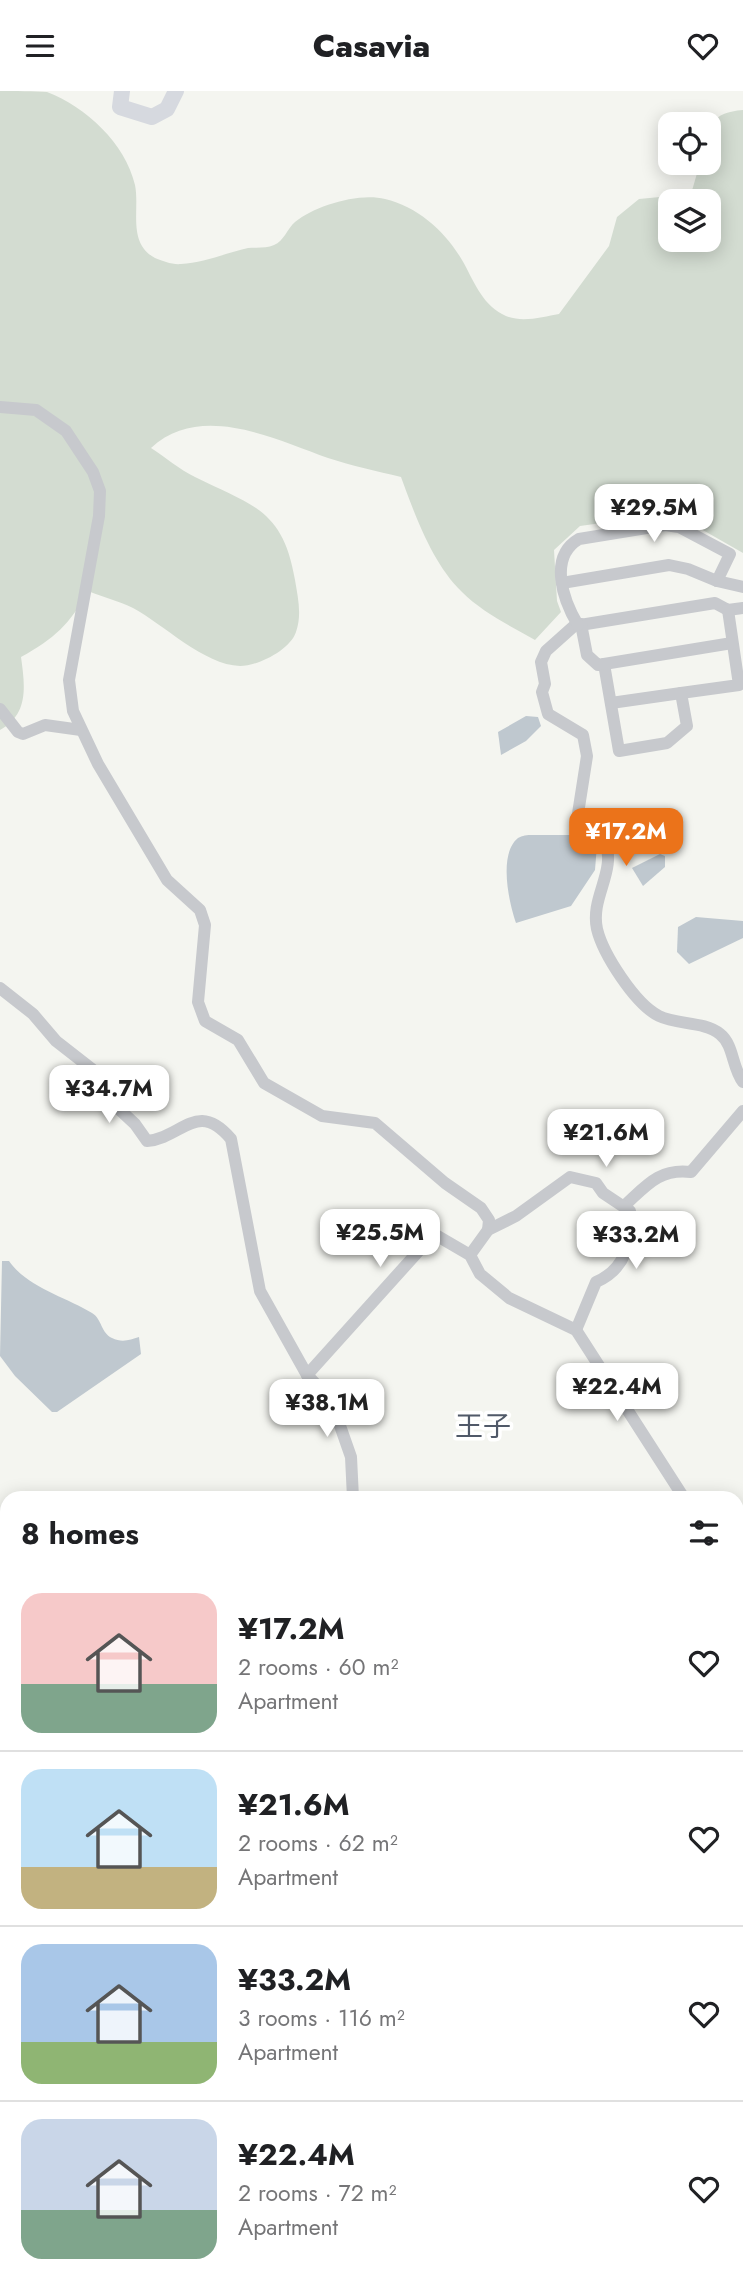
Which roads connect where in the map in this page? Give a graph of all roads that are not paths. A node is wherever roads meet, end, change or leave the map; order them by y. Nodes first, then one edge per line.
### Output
1 (122, 91) edge
2 (176, 91) edge
3 (0, 407) edge
4 (717, 581) junction
5 (562, 583) junction
6 (743, 587) edge
7 (743, 608) edge
8 (728, 610) junction
9 (580, 625) junction
10 (732, 643) junction
11 (604, 664) junction
12 (741, 685) edge
13 (681, 693) junction
14 (611, 703) junction
15 (0, 709) edge
16 (81, 730) junction
17 (0, 988) edge
18 (743, 1082) edge
19 (743, 1111) edge
20 (624, 1206) junction
21 (488, 1230) junction
22 (470, 1255) junction
23 (576, 1330) junction
24 (307, 1375) junction
25 (353, 1491) edge
26 (680, 1491) edge

1 - 2 main road
3 - 16 street
4 - 5 street
4 - 5 street
4 - 6 street
5 - 9 street
7 - 8 street
8 - 9 street
8 - 10 street
9 - 11 street
9 - 18 street
10 - 11 street
10 - 12 street
11 - 14 street
12 - 13 street
13 - 14 street
13 - 14 street
15 - 16 street
16 - 21 street
17 - 24 street
19 - 20 street
20 - 21 street
20 - 23 street
21 - 22 street
22 - 23 street
22 - 24 street
23 - 26 street
24 - 25 street

